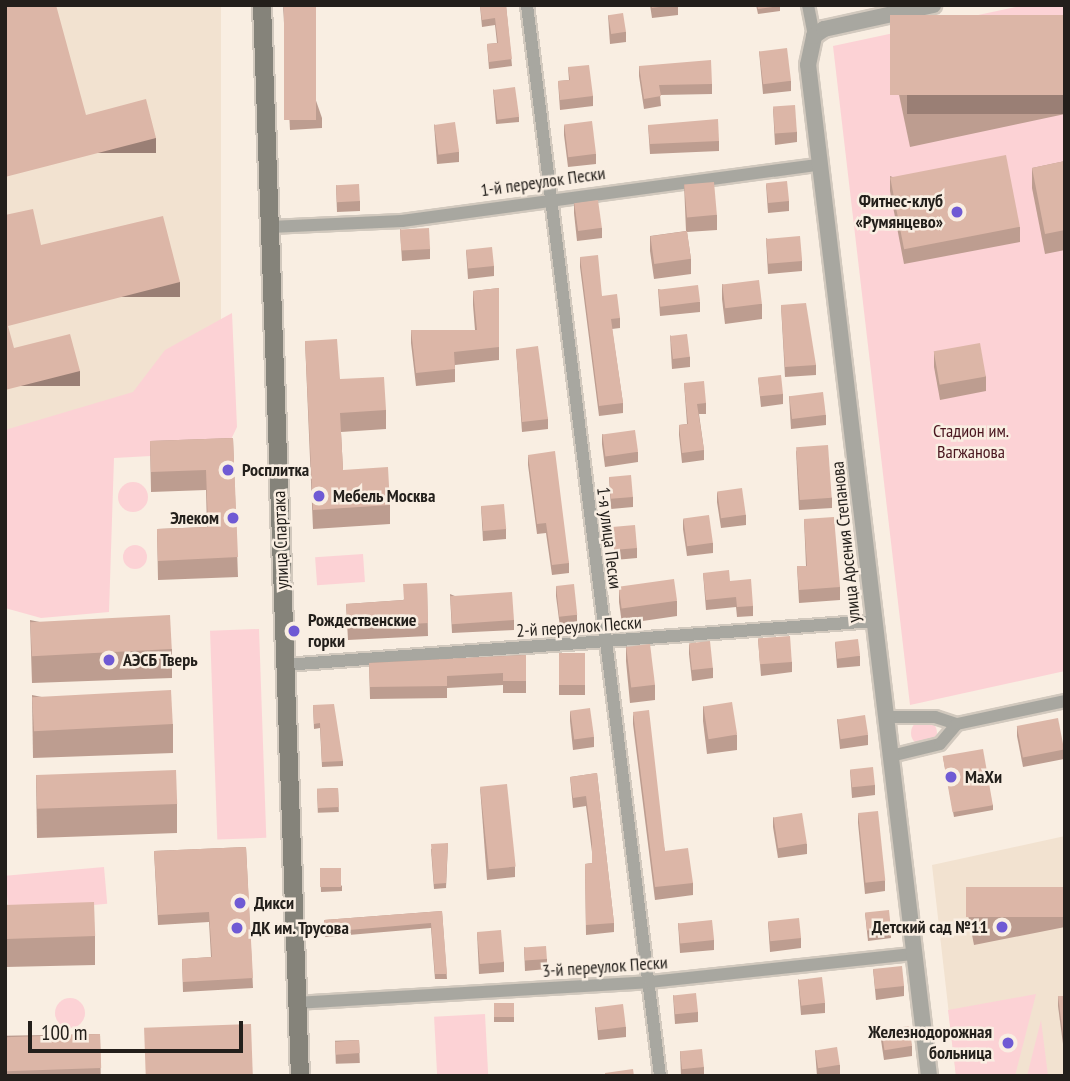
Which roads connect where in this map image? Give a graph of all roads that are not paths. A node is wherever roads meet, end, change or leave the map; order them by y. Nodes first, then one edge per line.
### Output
1 (262, 5) edge
2 (527, 5) edge
3 (808, 5) edge
4 (933, 5) edge
5 (814, 36) junction
6 (821, 164) junction
7 (547, 198) junction
8 (270, 227) junction
9 (874, 621) junction
10 (605, 643) junction
11 (285, 665) junction
12 (1065, 701) edge
13 (886, 717) junction
14 (957, 724) junction
15 (891, 756) junction
16 (914, 954) junction
17 (650, 982) junction
18 (297, 1003) junction
19 (300, 1076) edge
20 (660, 1076) edge
21 (929, 1076) edge

1 - 8 main road, улица Спартака
2 - 7 street, 1-я улица Пески
3 - 5 street, улица Арсения Степанова
4 - 5 street
5 - 6 street, улица Арсения Степанова
6 - 7 street, 1-й переулок Пески
6 - 9 street, улица Арсения Степанова
7 - 8 street, 1-й переулок Пески
7 - 10 street, 1-я улица Пески
8 - 11 main road, улица Спартака
9 - 10 street, 2-й переулок Пески
9 - 13 street, улица Арсения Степанова
10 - 11 street, 2-й переулок Пески
10 - 17 street, 1-я улица Пески
11 - 18 main road, улица Спартака
12 - 14 street
13 - 14 street
13 - 15 street, улица Арсения Степанова
14 - 15 street
15 - 16 street, улица Арсения Степанова
16 - 17 street, 3-й переулок Пески
16 - 21 street, улица Арсения Степанова
17 - 18 street, 3-й переулок Пески
17 - 20 street, 1-я улица Пески
18 - 19 main road, улица Спартака

